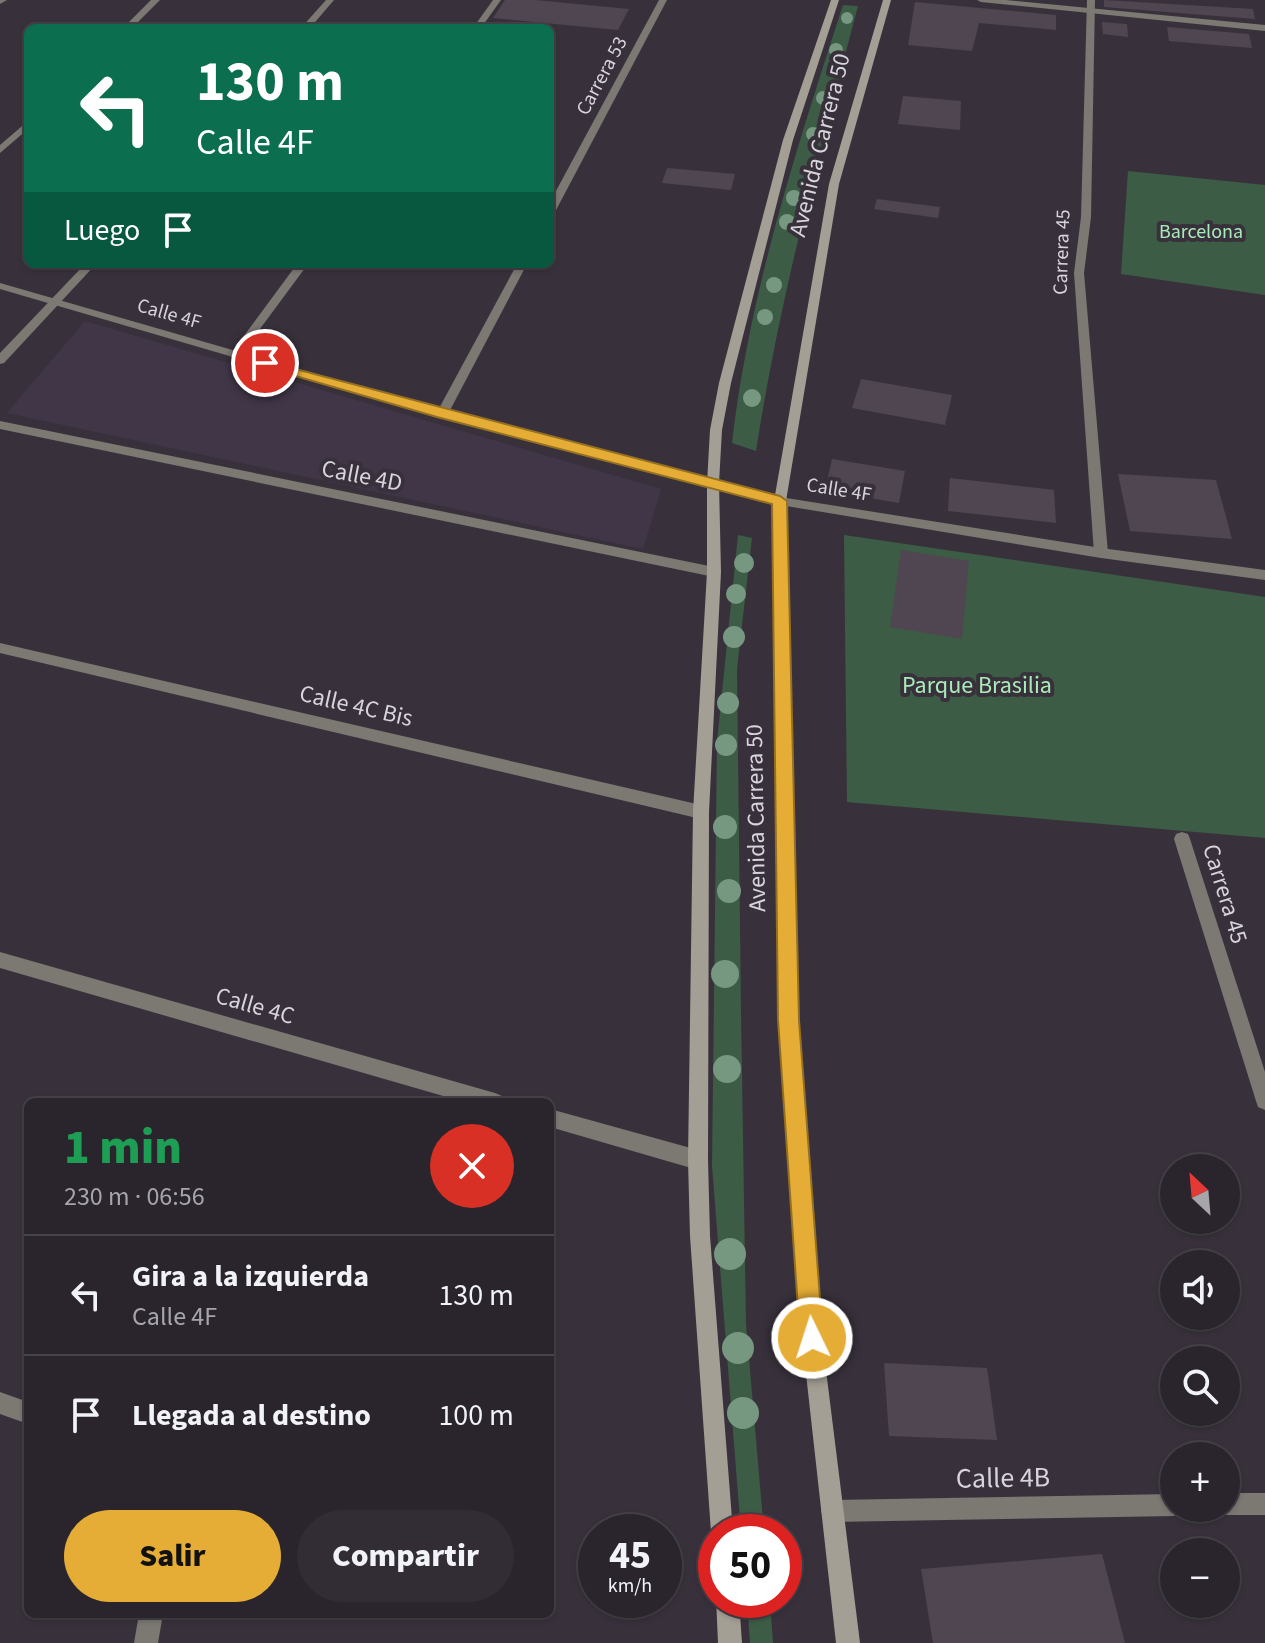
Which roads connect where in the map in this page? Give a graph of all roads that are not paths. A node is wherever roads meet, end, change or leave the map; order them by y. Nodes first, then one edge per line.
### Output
1 (156, 0) edge
2 (330, 0) edge
3 (497, 0) edge
4 (663, 0) edge
5 (835, 0) edge
6 (887, 0) edge
7 (981, 0) edge
8 (1090, 6) edge
9 (131, 24) edge
10 (309, 24) edge
11 (480, 24) edge
12 (1265, 28) edge
13 (24, 128) edge
14 (0, 150) edge
15 (554, 204) edge
16 (87, 268) edge
17 (300, 268) edge
18 (520, 268) edge
19 (0, 286) edge
20 (55, 302) junction
21 (236, 354) junction
22 (0, 360) edge
23 (442, 414) junction
24 (0, 425) edge
25 (713, 483) junction
26 (780, 501) junction
27 (1101, 553) junction
28 (714, 572) junction
29 (1265, 575) edge
30 (0, 648) edge
31 (701, 812) junction
32 (1182, 839) dead end
33 (0, 960) edge
34 (481, 1098) edge
35 (1265, 1101) edge
36 (554, 1119) edge
37 (698, 1160) junction
38 (0, 1403) edge
39 (24, 1412) edge
40 (1240, 1504) edge
41 (1265, 1504) edge
42 (1160, 1505) edge
43 (832, 1511) junction
44 (721, 1514) edge
45 (150, 1618) edge
46 (728, 1618) edge
47 (146, 1643) edge
48 (730, 1643) edge
49 (848, 1643) edge

1 - 9 street
2 - 10 street
3 - 11 street
4 - 15 street, Carrera 53
5 - 25 main road, Avenida Carrera 50
6 - 26 main road, Avenida Carrera 50
7 - 8 street
8 - 12 street
8 - 27 street, Carrera 45
13 - 14 street
16 - 20 street
17 - 21 street
18 - 23 street
19 - 20 street, Calle 4F
20 - 21 street, Calle 4F
20 - 22 street
21 - 23 street, Calle 4F
23 - 25 street, Calle 4F
24 - 28 street, Calle 4D
25 - 26 street, Calle 4F
25 - 28 main road, Avenida Carrera 50
26 - 27 street, Calle 4F
26 - 43 main road, Avenida Carrera 50
27 - 29 street, Calle 4F
28 - 31 main road, Avenida Carrera 50
30 - 31 street, Calle 4C Bis
31 - 37 main road, Avenida Carrera 50
32 - 35 street, Carrera 45
33 - 34 street, Calle 4C
36 - 37 street
37 - 44 main road, Avenida Carrera 50
38 - 39 street
40 - 41 street
42 - 43 street, Calle 4B
43 - 49 main road, Avenida Carrera 50
45 - 47 street
46 - 48 main road

